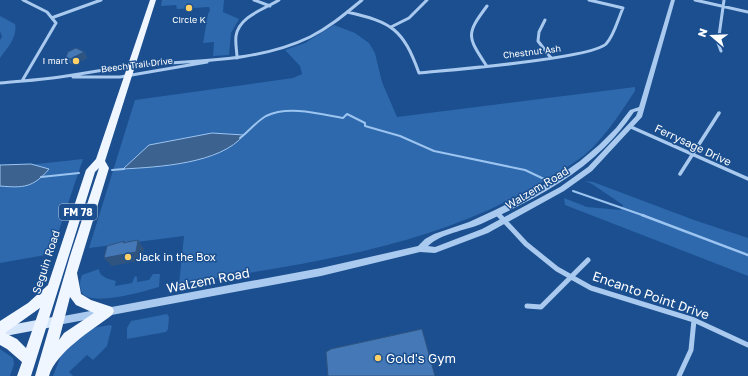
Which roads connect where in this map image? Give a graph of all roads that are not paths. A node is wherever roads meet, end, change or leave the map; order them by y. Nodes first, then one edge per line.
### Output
1 (25, 0) edge
2 (101, 0) edge
3 (153, 0) edge
4 (254, 0) edge
5 (278, 0) edge
6 (362, 0) edge
7 (427, 0) edge
8 (589, 0) edge
9 (673, 0) edge
10 (695, 0) edge
11 (724, 0) edge
12 (270, 6) junction
13 (487, 6) dead end
14 (723, 6) junction
15 (347, 12) junction
16 (748, 12) edge
17 (54, 17) junction
18 (545, 20) dead end
19 (391, 27) junction
20 (721, 50) dead end
21 (237, 58) junction
22 (551, 58) junction
23 (207, 61) junction
24 (486, 65) junction
25 (132, 66) junction
26 (129, 75) junction
27 (69, 76) junction
28 (22, 81) junction
29 (0, 83) edge
30 (641, 108) junction
31 (719, 113) dead end
32 (632, 127) junction
33 (692, 155) junction
34 (100, 161) junction
35 (680, 174) dead end
36 (748, 179) edge
37 (497, 213) junction
38 (505, 222) junction
39 (420, 249) junction
40 (588, 260) dead end
41 (71, 273) junction
42 (572, 277) junction
43 (51, 290) junction
44 (528, 306) dead end
45 (108, 311) junction
46 (694, 320) junction
47 (58, 321) junction
48 (41, 324) junction
49 (0, 329) edge
50 (0, 332) edge
51 (0, 338) edge
52 (748, 345) edge
53 (30, 360) junction
54 (44, 370) edge
55 (24, 376) edge
56 (679, 376) edge

1 - 17 street
2 - 17 street
3 - 25 main road, Seguin Road / FM 78
4 - 12 street
5 - 12 street
6 - 15 street, Beech Trail Drive
7 - 19 street
8 - 22 street, Chestnut Ash
9 - 30 street, Walzem Road
10 - 14 street
11 - 14 street
12 - 21 street
13 - 24 street
14 - 16 street
14 - 20 street
15 - 19 street
15 - 21 street, Beech Trail Drive
17 - 28 street
18 - 22 street
19 - 24 street, Chestnut Ash
21 - 23 street, Beech Trail Drive
22 - 24 street, Chestnut Ash
23 - 25 street, Beech Trail Drive
23 - 26 street, Beech Trail Drive
25 - 26 main road, Seguin Road / FM 78
25 - 27 street, Beech Trail Drive
26 - 27 street, Beech Trail Drive
26 - 34 main road, Seguin Road / FM 78
27 - 28 street, Beech Trail Drive
28 - 29 street, Beech Trail Drive
30 - 32 street, Walzem Road
30 - 37 street, Walzem Road
31 - 33 street
32 - 33 street, Ferrysage Drive
32 - 38 street, Walzem Road
33 - 35 street
33 - 36 street, Ferrysage Drive
34 - 41 main road, Seguin Road / FM 78
34 - 43 main road, Seguin Road / FM 78
37 - 38 street, Encanto Point Drive
37 - 39 street, Walzem Road
38 - 39 street, Walzem Road
38 - 42 street, Encanto Point Drive
39 - 45 street, Walzem Road
40 - 42 street
41 - 45 main road
41 - 47 main road, Seguin Road / FM 78
42 - 44 street
42 - 46 street, Encanto Point Drive
43 - 48 main road, Seguin Road / FM 78
43 - 49 main road
45 - 47 street, Walzem Road
45 - 54 main road
46 - 52 street, Encanto Point Drive
46 - 56 street
47 - 48 main road, Walzem Road
47 - 54 main road, Seguin Road / FM 78
48 - 50 main road, Walzem Road
48 - 53 main road, Seguin Road / FM 78
51 - 53 main road
53 - 55 main road, Seguin Road / FM 78

